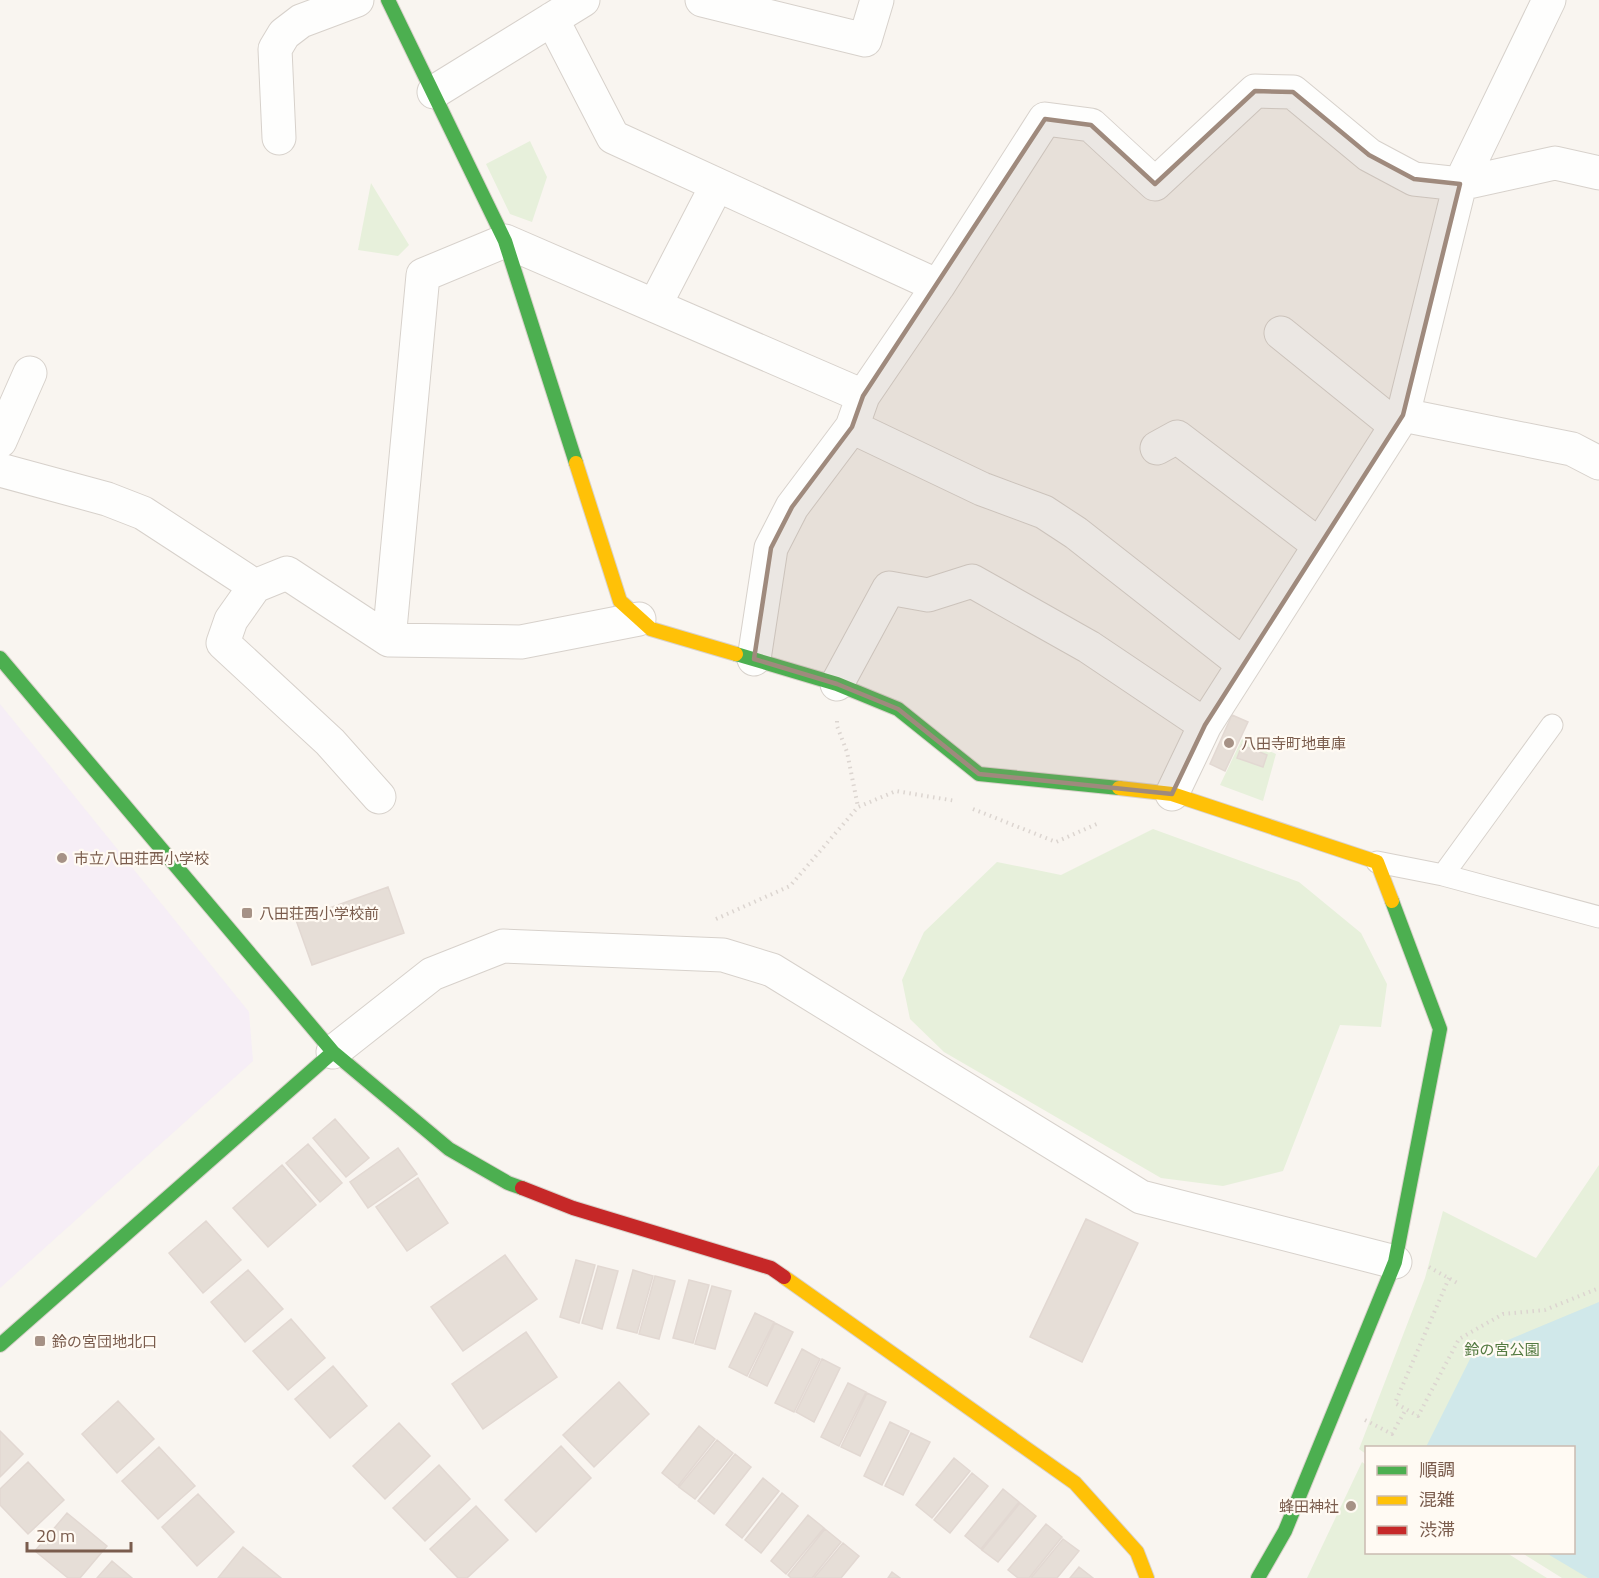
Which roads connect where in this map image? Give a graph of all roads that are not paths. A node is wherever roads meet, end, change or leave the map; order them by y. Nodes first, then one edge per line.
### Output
1 (357, 0) edge
2 (388, 0) edge
3 (583, 0) edge
4 (702, 0) edge
5 (877, 0) edge
6 (1549, 0) edge
7 (552, 19) junction
8 (434, 92) junction
9 (279, 138) dead end
10 (1599, 173) edge
11 (1460, 184) junction
12 (717, 185) junction
13 (505, 241) junction
14 (938, 286) junction
15 (655, 305) junction
16 (1281, 333) dead end
17 (30, 373) dead end
18 (863, 396) junction
19 (1399, 420) junction
20 (852, 427) junction
21 (0, 441) edge
22 (1157, 448) dead end
23 (1599, 463) edge
24 (0, 470) edge
25 (1319, 545) junction
26 (255, 586) junction
27 (639, 619) junction
28 (389, 640) junction
29 (0, 658) edge
30 (754, 659) junction
31 (1243, 664) junction
32 (837, 684) junction
33 (1205, 725) junction
34 (1552, 725) dead end
35 (1172, 794) junction
36 (379, 796) dead end
37 (1377, 862) junction
38 (1443, 875) junction
39 (1599, 917) edge
40 (333, 1052) junction
41 (1409, 1263) junction
42 (0, 1345) edge
43 (1147, 1578) edge
44 (1258, 1578) edge

1 - 9 street
2 - 8 street
3 - 7 street
4 - 5 street
6 - 11 street
7 - 8 street
7 - 12 street
8 - 13 street
10 - 11 street
11 - 14 street
11 - 19 street
12 - 14 street
12 - 15 street
13 - 15 street
13 - 27 street
13 - 28 street
14 - 18 street
15 - 18 street
16 - 19 street
17 - 21 street
18 - 20 street
19 - 23 street
19 - 25 street
20 - 30 street
20 - 31 street
22 - 25 street
24 - 26 street
25 - 31 street
26 - 28 street
26 - 36 street
27 - 28 street
27 - 30 street
29 - 40 street
30 - 32 street
31 - 33 street
32 - 33 street
32 - 35 street
33 - 35 street
34 - 38 lane
35 - 37 street
37 - 38 lane
37 - 41 street
38 - 39 lane
40 - 41 street
40 - 42 street
40 - 43 street
41 - 44 street

